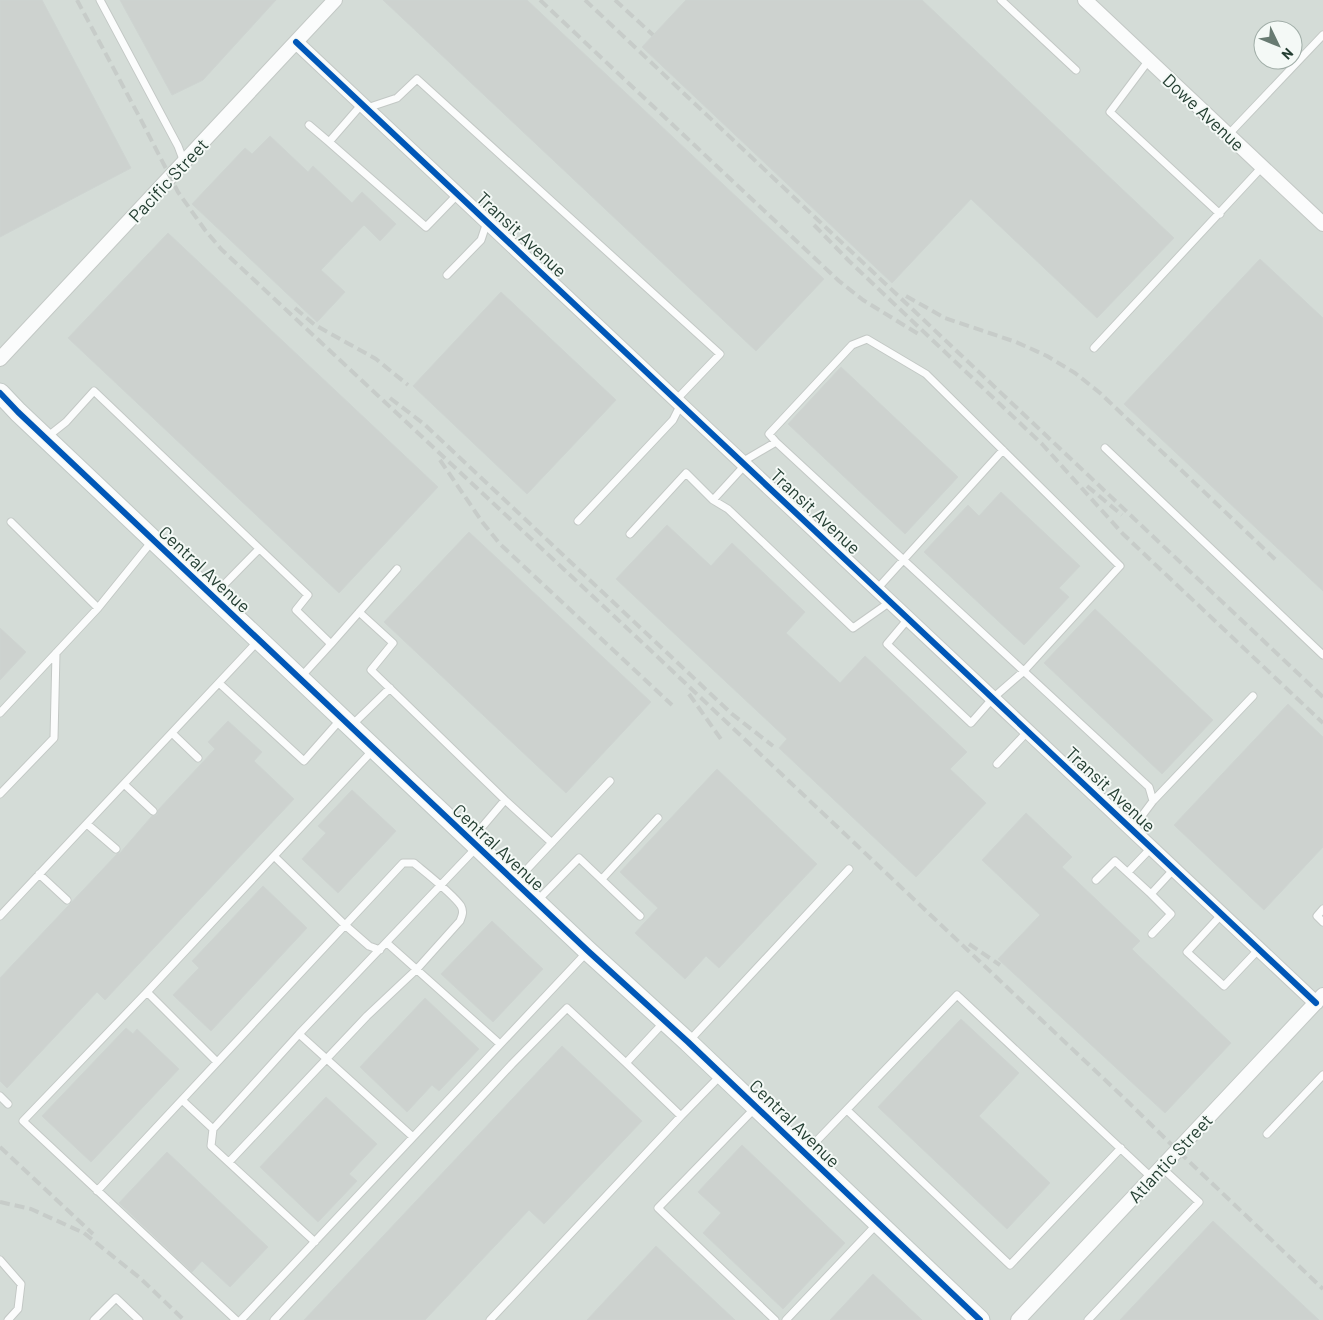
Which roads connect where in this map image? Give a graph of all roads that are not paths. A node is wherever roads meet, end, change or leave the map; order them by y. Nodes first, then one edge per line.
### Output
1 (100, 0) edge
2 (335, 0) edge
3 (1001, 0) edge
4 (1091, 2) edge
5 (1323, 35) edge
6 (296, 42) junction
7 (1149, 60) junction
8 (1076, 70) dead end
9 (364, 106) junction
10 (309, 125) dead end
11 (1228, 135) junction
12 (329, 142) junction
13 (184, 162) junction
14 (1262, 167) junction
15 (458, 194) junction
16 (1220, 214) junction
17 (487, 222) junction
18 (1323, 224) edge
19 (447, 276) dead end
20 (1094, 348) dead end
21 (0, 359) edge
22 (0, 393) edge
23 (678, 402) junction
24 (45, 438) junction
25 (776, 442) junction
26 (1105, 448) dead end
27 (1003, 450) junction
28 (743, 463) junction
29 (713, 500) junction
30 (578, 521) dead end
31 (11, 522) dead end
32 (630, 534) dead end
33 (153, 540) junction
34 (259, 549) junction
35 (903, 560) junction
36 (397, 569) dead end
37 (877, 590) junction
38 (213, 596) junction
39 (890, 602) junction
40 (98, 608) junction
41 (359, 612) junction
42 (908, 619) junction
43 (259, 640) junction
44 (331, 644) junction
45 (56, 653) junction
46 (1323, 655) edge
47 (1024, 671) junction
48 (300, 679) junction
49 (219, 683) junction
50 (390, 688) junction
51 (1252, 696) dead end
52 (993, 698) junction
53 (0, 713) edge
54 (346, 722) junction
55 (1028, 731) junction
56 (172, 733) junction
57 (374, 749) junction
58 (198, 758) dead end
59 (997, 764) dead end
60 (610, 781) dead end
61 (124, 784) junction
62 (0, 794) edge
63 (505, 800) junction
64 (1153, 802) junction
65 (153, 811) dead end
66 (658, 818) dead end
67 (87, 824) junction
68 (1132, 830) junction
69 (474, 843) junction
70 (552, 843) junction
71 (1151, 848) junction
72 (116, 849) dead end
73 (274, 856) junction
74 (849, 869) dead end
75 (1174, 869) junction
76 (1128, 872) junction
77 (39, 874) junction
78 (602, 879) junction
79 (1096, 880) dead end
80 (515, 882) junction
81 (441, 886) junction
82 (1151, 894) junction
83 (66, 900) dead end
84 (536, 902) junction
85 (1323, 909) edge
86 (1222, 914) junction
87 (0, 916) edge
88 (640, 916) dead end
89 (1323, 922) edge
90 (345, 926) junction
91 (1152, 934) dead end
92 (387, 942) junction
93 (1259, 949) junction
94 (380, 950) junction
95 (588, 951) junction
96 (417, 969) junction
97 (147, 992) junction
98 (1319, 999) edge
99 (665, 1021) junction
100 (299, 1034) junction
101 (688, 1042) junction
102 (500, 1044) junction
103 (327, 1058) junction
104 (217, 1062) junction
105 (626, 1063) junction
106 (722, 1074) junction
107 (1323, 1075) edge
108 (0, 1096) edge
109 (182, 1100) junction
110 (8, 1104) dead end
111 (756, 1106) junction
112 (847, 1110) junction
113 (681, 1116) junction
114 (213, 1129) junction
115 (1267, 1134) dead end
116 (413, 1137) junction
117 (1121, 1148) junction
118 (805, 1154) junction
119 (229, 1162) junction
120 (1162, 1167) junction
121 (1152, 1178) junction
122 (98, 1191) junction
123 (878, 1223) junction
124 (314, 1242) junction
125 (0, 1260) edge
126 (8, 1320) edge
127 (94, 1320) edge
128 (139, 1320) edge
129 (236, 1320) edge
130 (241, 1320) edge
131 (274, 1320) edge
132 (490, 1320) edge
133 (775, 1320) edge
134 (786, 1320) edge
135 (980, 1320) edge
136 (1018, 1320) edge
137 (1088, 1320) edge

1 - 13 lane
2 - 6 street, Pacific Street
3 - 8 lane
4 - 7 street, Dowe Avenue
5 - 11 lane
6 - 9 street, Transit Avenue
6 - 13 street, Pacific Street
7 - 11 street, Dowe Avenue
7 - 16 lane
9 - 12 lane
9 - 15 street, Transit Avenue
9 - 23 lane
10 - 12 lane
11 - 14 street, Dowe Avenue
12 - 15 lane
13 - 21 street, Pacific Street
14 - 16 lane
14 - 18 street, Dowe Avenue
15 - 17 street, Transit Avenue
16 - 20 lane
17 - 19 lane
17 - 23 street, Transit Avenue
22 - 24 street, Central Avenue
23 - 28 street, Transit Avenue
23 - 30 lane
24 - 33 street, Central Avenue
24 - 34 lane
25 - 27 lane
25 - 28 lane
25 - 35 lane
26 - 46 lane
27 - 35 lane
27 - 47 lane
28 - 29 lane
28 - 37 street, Transit Avenue
29 - 32 lane
29 - 39 lane
31 - 40 lane
33 - 38 street, Central Avenue
33 - 40 lane
34 - 38 lane
34 - 44 lane
35 - 37 lane
35 - 47 lane
36 - 41 lane
37 - 39 street, Transit Avenue
38 - 43 street, Central Avenue
39 - 42 street, Transit Avenue
40 - 45 lane
41 - 44 lane
41 - 50 lane
42 - 52 street, Transit Avenue
42 - 52 lane
43 - 48 street, Central Avenue
43 - 49 lane
44 - 48 lane
45 - 53 lane
45 - 62 lane
47 - 52 lane
47 - 64 lane
48 - 54 street, Central Avenue
49 - 54 lane
49 - 56 lane
50 - 54 lane
50 - 63 lane
51 - 64 lane
52 - 55 street, Transit Avenue
54 - 57 street, Central Avenue
55 - 59 lane
55 - 68 street, Transit Avenue
56 - 58 lane
56 - 61 lane
57 - 69 street, Central Avenue
57 - 73 lane
60 - 70 lane
61 - 65 lane
61 - 67 lane
63 - 69 lane
63 - 70 lane
64 - 68 lane
66 - 78 lane
67 - 72 lane
67 - 77 lane
68 - 71 street, Transit Avenue
69 - 80 street, Central Avenue
69 - 81 lane
70 - 80 lane
71 - 75 street, Transit Avenue
71 - 76 lane
73 - 90 lane
73 - 97 lane
74 - 101 lane
75 - 82 lane
75 - 86 street, Transit Avenue
76 - 79 lane
76 - 82 lane
77 - 83 lane
77 - 87 lane
78 - 84 lane
78 - 88 lane
80 - 84 street, Central Avenue
81 - 90 lane
81 - 92 lane
81 - 96 lane
82 - 91 lane
84 - 95 street, Central Avenue
85 - 89 lane
86 - 93 street, Transit Avenue
86 - 93 lane
90 - 94 lane
90 - 104 lane
92 - 94 lane
92 - 96 lane
93 - 98 street, Transit Avenue
94 - 100 lane
95 - 99 street, Central Avenue
95 - 102 lane
96 - 102 lane
96 - 103 lane
97 - 104 lane
97 - 122 lane
98 - 120 street, Atlantic Street
99 - 101 street, Central Avenue
99 - 105 lane
100 - 103 lane
100 - 114 lane
101 - 106 street, Central Avenue
102 - 116 lane
103 - 116 lane
103 - 119 lane
104 - 109 lane
105 - 113 lane
105 - 131 lane
106 - 111 street, Central Avenue
106 - 113 lane
107 - 115 lane
108 - 110 lane
109 - 114 lane
109 - 122 lane
111 - 118 street, Central Avenue
111 - 133 lane
112 - 117 lane
112 - 117 lane
112 - 118 lane
113 - 132 lane
114 - 119 lane
116 - 124 lane
117 - 121 lane
118 - 123 street, Central Avenue
119 - 124 lane
120 - 121 street, Atlantic Street
120 - 137 lane
121 - 136 street, Atlantic Street
122 - 129 lane
123 - 134 lane
123 - 135 street, Central Avenue
124 - 130 lane
125 - 126 lane
127 - 128 lane

